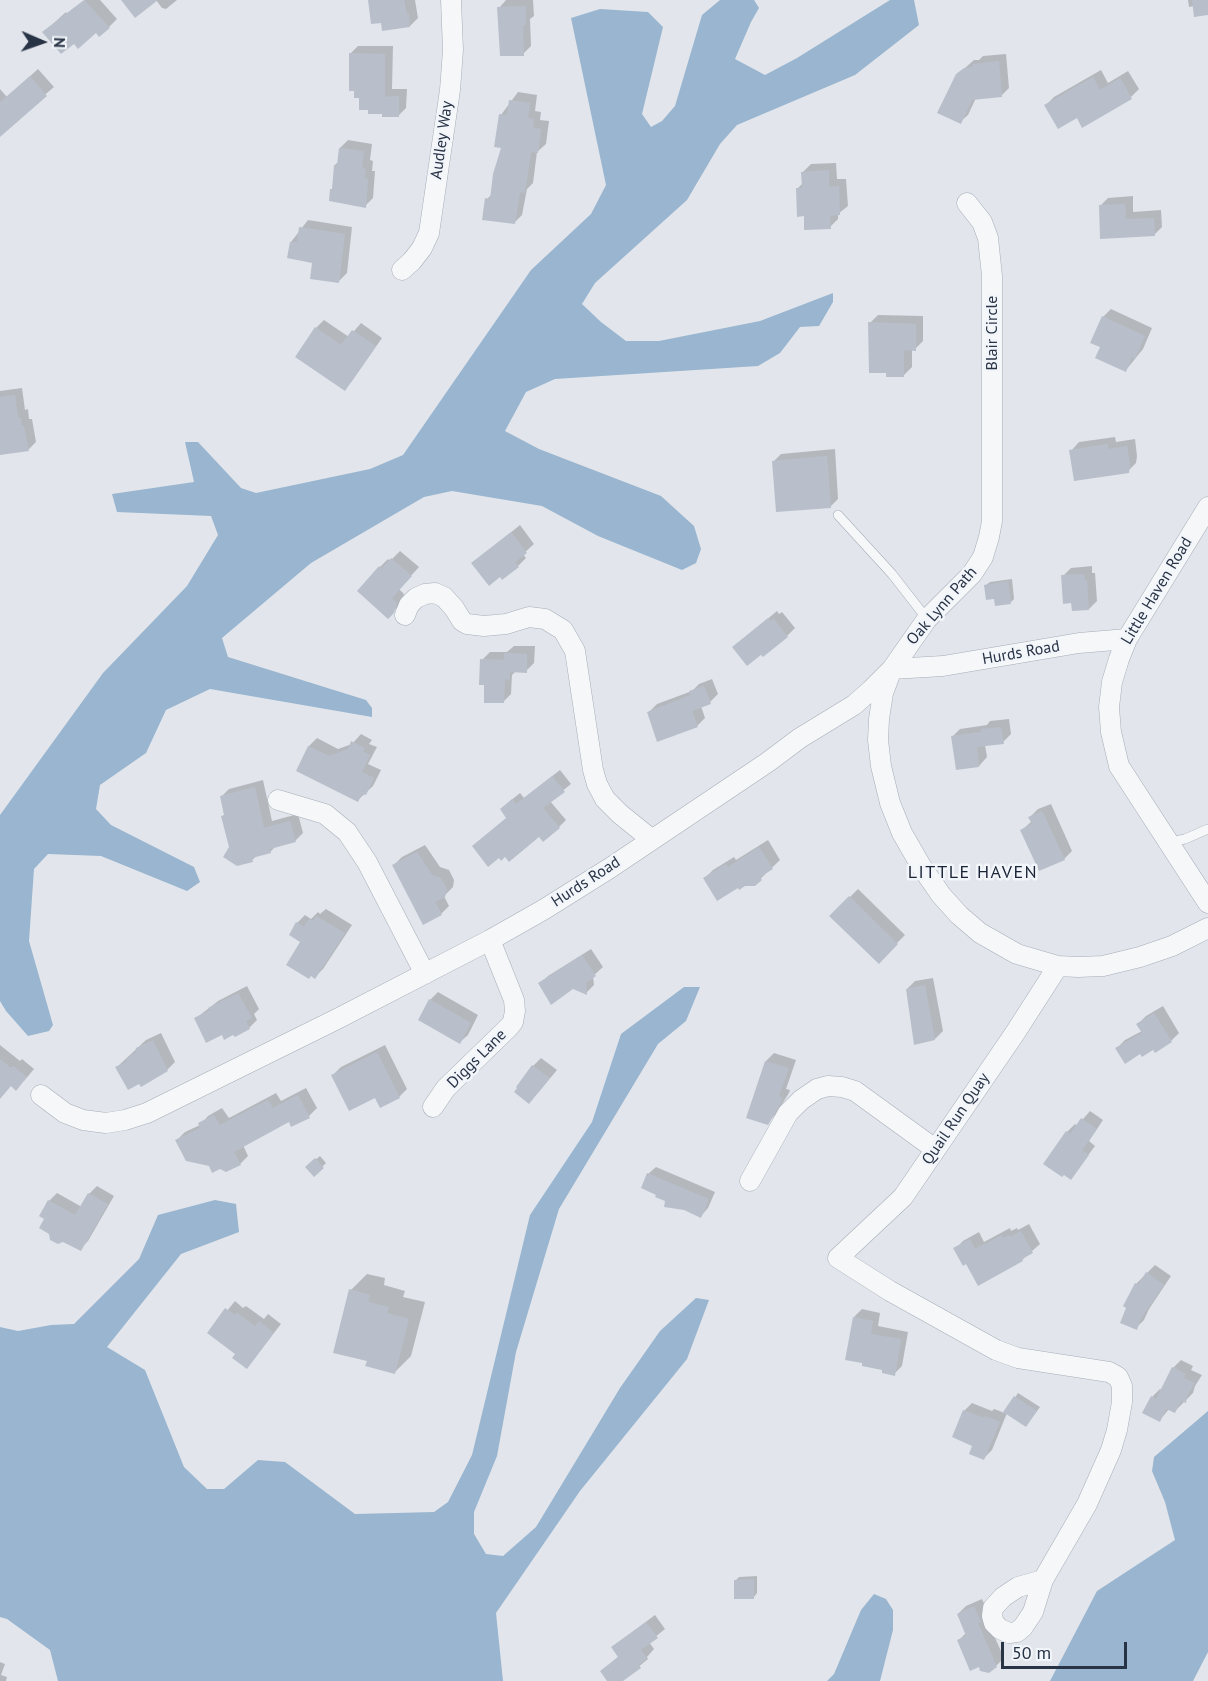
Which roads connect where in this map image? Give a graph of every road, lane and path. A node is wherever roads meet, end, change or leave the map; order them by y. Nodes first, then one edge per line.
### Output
1 (451, 0) edge
2 (967, 203) dead end
3 (402, 270) dead end
4 (992, 470) joint
5 (1208, 507) edge
6 (838, 515) dead end
7 (405, 615) dead end
8 (927, 619) junction
9 (1127, 639) junction
10 (892, 669) junction
11 (278, 800) dead end
12 (1208, 829) edge
13 (651, 839) junction
14 (1169, 842) junction
15 (1208, 903) edge
16 (1208, 928) edge
17 (490, 940) junction
18 (1058, 966) junction
19 (425, 974) junction
20 (41, 1095) dead end
21 (432, 1107) dead end
22 (935, 1149) junction
23 (750, 1181) dead end
24 (1043, 1580) dead end

1 - 3 street, Audley Way
2 - 4 street, Blair Circle
4 - 8 street, Oak Lynn Path
5 - 9 street, Little Haven Road
6 - 8 lane
7 - 13 street
8 - 10 street, Oak Lynn Path
9 - 10 street, Hurds Road
9 - 14 street, Little Haven Road
10 - 13 street, Hurds Road
10 - 18 street, Oak Lynn Path
11 - 19 street
12 - 14 lane
13 - 17 street, Hurds Road
14 - 15 street, Little Haven Road
16 - 18 street, Oak Lynn Path
17 - 19 street, Hurds Road
17 - 21 street, Diggs Lane
18 - 22 street, Quail Run Quay
19 - 20 street, Hurds Road
22 - 23 street
22 - 24 street, Quail Run Quay

